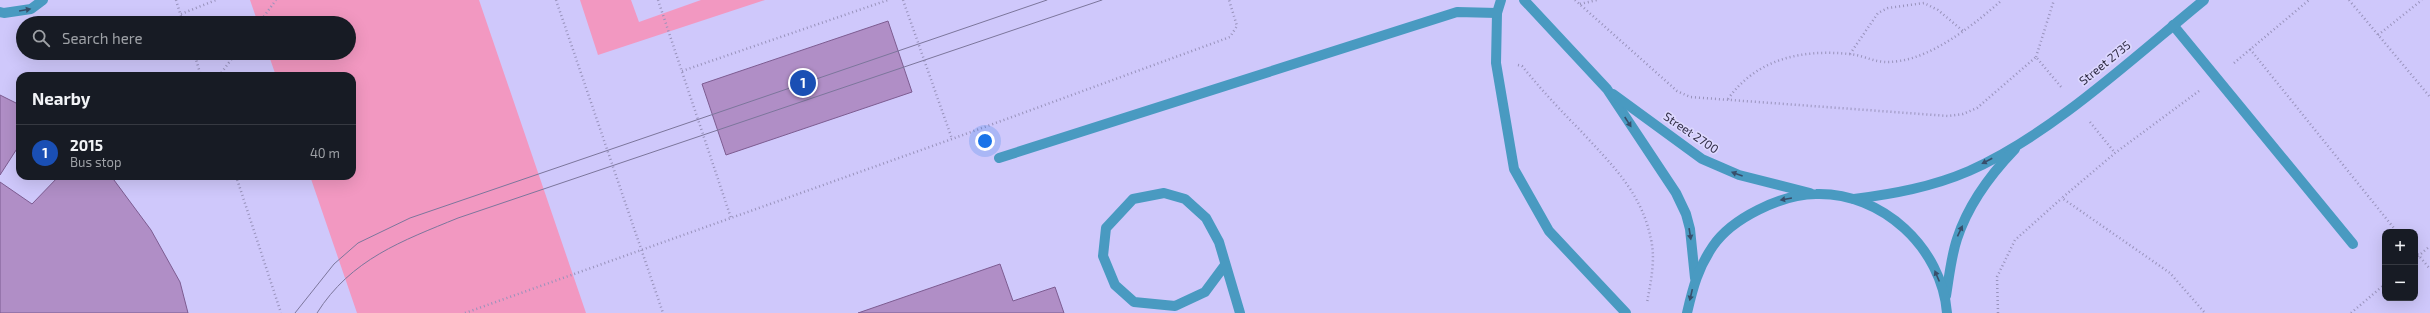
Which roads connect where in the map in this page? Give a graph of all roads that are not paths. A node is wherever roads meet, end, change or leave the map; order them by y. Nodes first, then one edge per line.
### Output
1 (43, 0) edge
2 (1501, 0) edge
3 (1524, 0) edge
4 (2204, 0) edge
5 (0, 12) edge
6 (1497, 13) junction
7 (2173, 25) junction
8 (1607, 89) junction
9 (2021, 143) junction
10 (999, 158) dead end
11 (1815, 194) junction
12 (1854, 199) junction
13 (2353, 244) dead end
14 (1225, 265) junction
15 (1695, 278) junction
16 (1946, 296) junction
17 (1240, 313) edge
18 (1626, 313) edge
19 (1687, 313) edge
20 (1947, 313) edge

5 -> 1 street
2 - 6 street
3 - 8 street, Street 2700
4 - 7 street, Street 2735
6 - 10 street
6 - 18 street
7 - 9 street, Street 2735
7 - 13 street
11 -> 8 street, Street 2700
8 -> 15 street, Street 2700
9 -> 12 street, Street 2735
16 -> 9 street, Street 2735
11 - 12 street
11 -> 15 street
16 -> 12 street
14 - 14 street
14 - 17 street
15 -> 19 street
16 - 20 street

